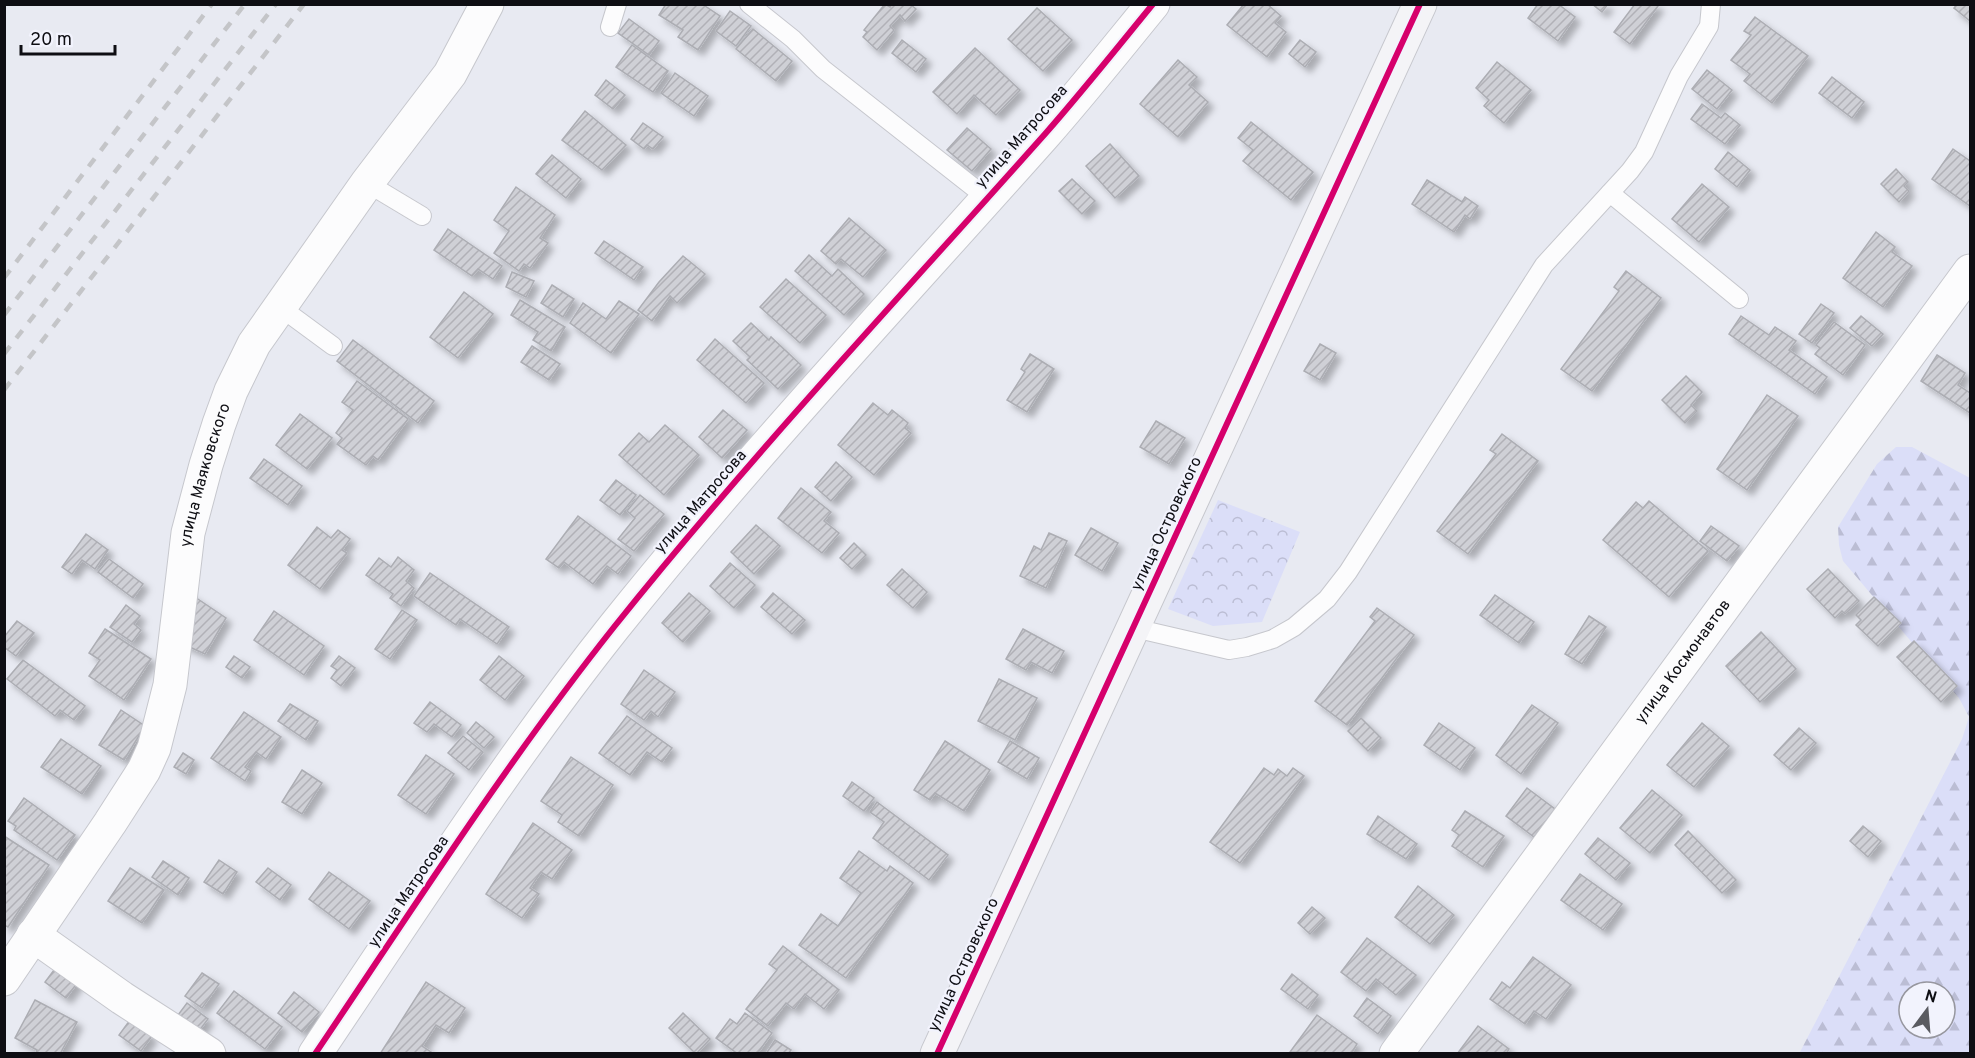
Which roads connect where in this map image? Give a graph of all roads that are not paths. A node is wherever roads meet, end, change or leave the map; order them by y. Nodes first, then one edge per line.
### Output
1 (487, 4) edge
2 (617, 4) edge
3 (749, 4) edge
4 (1153, 4) edge
5 (1420, 4) edge
6 (1714, 7) edge
7 (610, 27) dead end
8 (367, 183) junction
9 (1610, 193) junction
10 (987, 198) junction
11 (422, 216) dead end
12 (1971, 271) edge
13 (1739, 299) dead end
14 (280, 307) junction
15 (333, 346) dead end
16 (1134, 628) junction
17 (33, 935) junction
18 (4, 979) edge
19 (209, 1053) edge
20 (315, 1053) edge
21 (937, 1053) edge
22 (1396, 1053) edge

1 - 8 street, улица Маяковского
2 - 7 lane
3 - 10 lane
4 - 10 street, улица Матросова
5 - 16 street, улица Островского
6 - 9 lane
8 - 11 lane
8 - 14 street, улица Маяковского
9 - 13 lane
9 - 16 lane
10 - 20 street, улица Матросова
12 - 22 street, улица Космонавтов
14 - 15 lane
14 - 17 street, улица Маяковского
16 - 21 street, улица Островского
17 - 18 street, улица Маяковского
17 - 19 street

